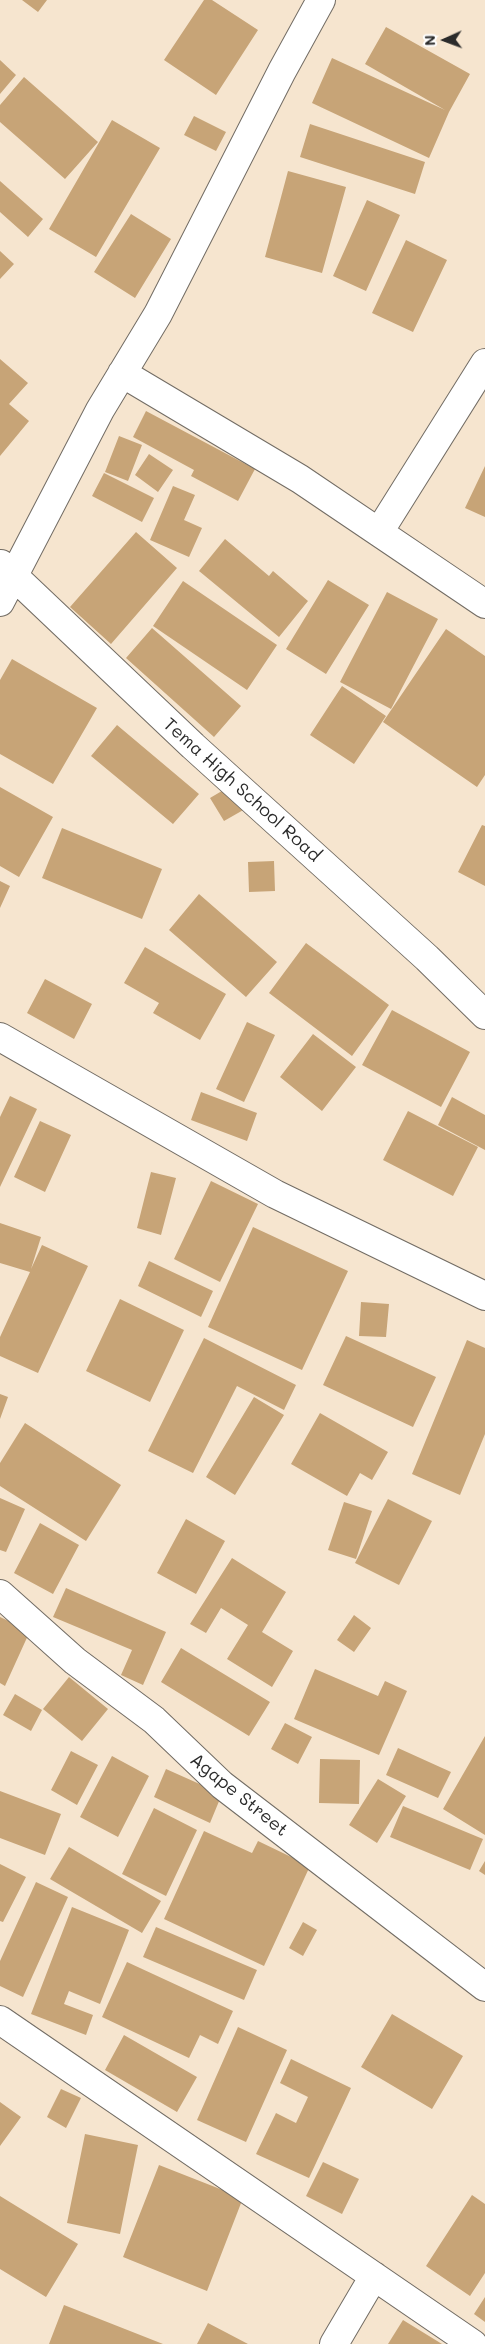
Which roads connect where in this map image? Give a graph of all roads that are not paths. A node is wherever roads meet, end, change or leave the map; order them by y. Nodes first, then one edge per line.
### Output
1 (321, 0) edge
2 (485, 363) edge
3 (122, 373) junction
4 (379, 532) junction
5 (7, 570) edge
6 (0, 602) edge
7 (485, 604) edge
8 (485, 1015) edge
9 (0, 1037) edge
10 (485, 1296) edge
11 (0, 1594) edge
12 (485, 1987) edge
13 (0, 2020) edge
14 (374, 2276) junction
15 (334, 2344) edge
16 (473, 2344) edge

1 - 3 street
2 - 4 street
3 - 4 street
3 - 5 street
4 - 7 street
5 - 6 street
5 - 8 street, Tema High School Road
9 - 10 street
11 - 12 street, Agape Street
13 - 14 street
14 - 15 street
14 - 16 street

